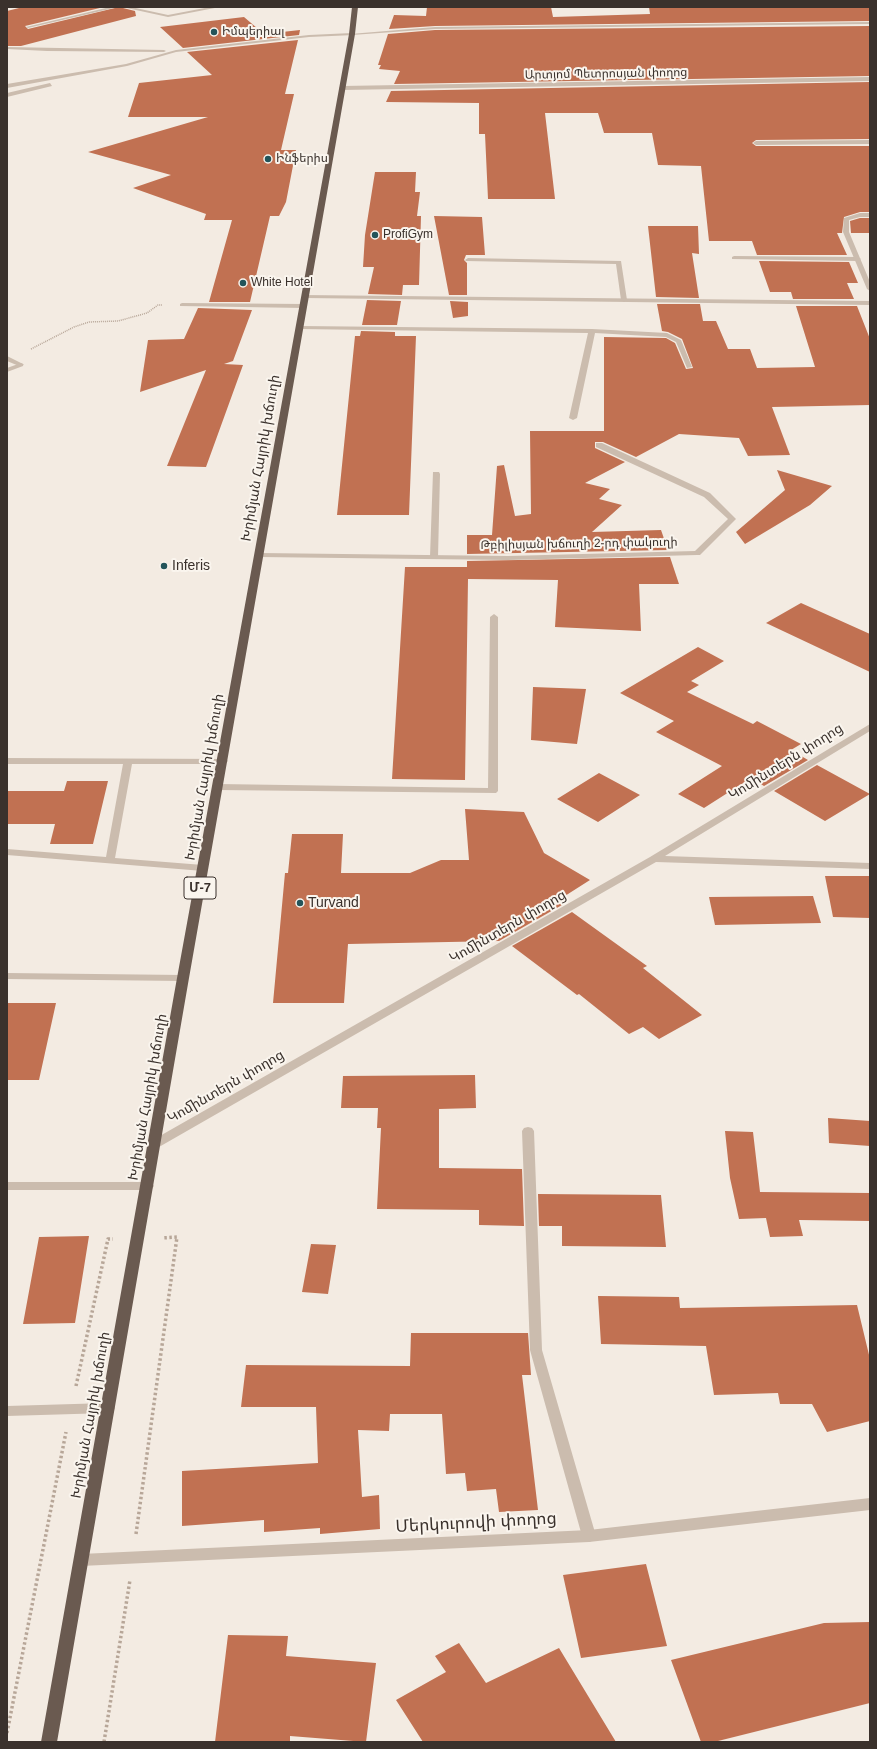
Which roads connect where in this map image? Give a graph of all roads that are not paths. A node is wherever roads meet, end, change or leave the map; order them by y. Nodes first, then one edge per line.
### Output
1 (116, 7) edge
2 (124, 7) edge
3 (218, 7) edge
4 (355, 7) edge
5 (870, 23) edge
6 (28, 28) dead end
7 (352, 34) junction
8 (7, 48) edge
9 (176, 51) junction
10 (127, 65) junction
11 (870, 79) edge
12 (7, 86) edge
13 (342, 88) junction
14 (7, 95) edge
15 (870, 142) edge
16 (756, 143) dead end
17 (870, 215) edge
18 (734, 258) dead end
19 (858, 259) junction
20 (468, 260) dead end
21 (867, 276) edge
22 (870, 289) edge
23 (624, 300) junction
24 (304, 301) junction
25 (870, 302) edge
26 (182, 305) road end
27 (300, 328) junction
28 (592, 330) junction
29 (7, 358) edge
30 (689, 367) dead end
31 (7, 370) edge
32 (573, 418) dead end
33 (599, 445) dead end
34 (436, 474) dead end
35 (260, 555) junction
36 (434, 557) junction
37 (494, 617) dead end
38 (870, 727) edge
39 (7, 761) edge
40 (128, 761) junction
41 (223, 761) junction
42 (218, 788) junction
43 (7, 852) edge
44 (654, 859) junction
45 (110, 860) junction
46 (870, 866) edge
47 (204, 868) junction
48 (7, 976) edge
49 (183, 978) junction
50 (528, 1131) dead end
51 (155, 1144) junction
52 (7, 1186) edge
53 (148, 1186) junction
54 (108, 1408) junction
55 (7, 1411) edge
56 (870, 1504) edge
57 (589, 1536) junction
58 (81, 1560) junction
59 (49, 1742) edge

1 - 6 street
2 - 3 street
4 - 7 highway, Խրիմյան Հայրիկ խճուղի / Մ-7
5 - 7 street
7 - 9 street
7 - 13 highway, Խրիմյան Հայրիկ խճուղի / Մ-7
8 - 9 street
9 - 10 street
10 - 12 street
10 - 14 street
11 - 13 street, Արտյոմ Պետրոսյան փողոց
13 - 24 highway, Խրիմյան Հայրիկ խճուղի / Մ-7
15 - 16 street
17 - 19 street
18 - 19 street
19 - 21 street
20 - 23 street
21 - 22 street
23 - 24 street
23 - 25 street
24 - 26 street
24 - 27 highway, Խրիմյան Հայրիկ խճուղի / Մ-7
27 - 28 street
27 - 35 highway, Խրիմյան Հայրիկ խճուղի / Մ-7
28 - 30 street
28 - 32 street
29 - 31 street
33 - 36 street, Թբիլիսյան խճուղի 2-րդ փակուղի
34 - 36 street
35 - 36 street, Թբիլիսյան խճուղի 2-րդ փակուղի
35 - 41 highway, Խրիմյան Հայրիկ խճուղի / Մ-7
37 - 42 street
38 - 44 street, Կոմինտերն փողոց
39 - 40 street
40 - 41 street
40 - 45 street
41 - 42 highway, Խրիմյան Հայրիկ խճուղի / Մ-7
42 - 47 highway, Խրիմյան Հայրիկ խճուղի / Մ-7
43 - 45 street
44 - 46 street
44 - 51 street, Կոմինտերն փողոց
45 - 47 street
47 - 49 highway, Խրիմյան Հայրիկ խճուղի / Մ-7
48 - 49 street
49 - 51 highway, Խրիմյան Հայրիկ խճուղի / Մ-7
50 - 57 street
51 - 53 highway, Խրիմյան Հայրիկ խճուղի / Մ-7
52 - 53 street
53 - 54 highway, Խրիմյան Հայրիկ խճուղի / Մ-7
54 - 55 street
54 - 58 highway, Խրիմյան Հայրիկ խճուղի / Մ-7
56 - 57 street, Մերկուրովի փողոց
57 - 58 street, Մերկուրովի փողոց
58 - 59 highway, Խրիմյան Հայրիկ խճուղի / Մ-7

